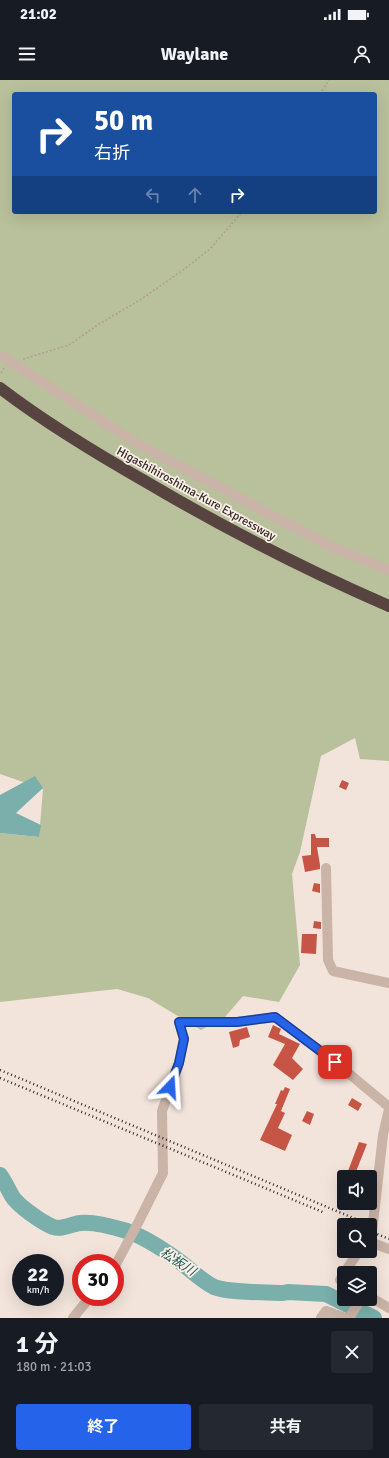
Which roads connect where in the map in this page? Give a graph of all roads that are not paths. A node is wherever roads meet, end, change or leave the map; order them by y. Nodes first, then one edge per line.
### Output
1 (0, 355) edge
2 (0, 388) edge
3 (389, 570) edge
4 (389, 606) edge
5 (326, 868) dead end
6 (389, 983) edge
7 (389, 1108) edge
8 (373, 1218) edge
9 (377, 1241) edge
10 (389, 1249) edge
11 (121, 1254) edge
12 (377, 1301) edge
13 (83, 1306) edge
14 (357, 1306) edge
15 (389, 1308) edge
16 (73, 1318) edge
17 (321, 1318) edge
18 (345, 1318) edge
19 (349, 1318) edge

1 - 3 street
2 - 4 highway, Higashihiroshima-Kure Expressway
5 - 6 street
7 - 8 street
7 - 11 street
9 - 10 street
12 - 15 street
13 - 16 street
14 - 19 street
17 - 18 street

